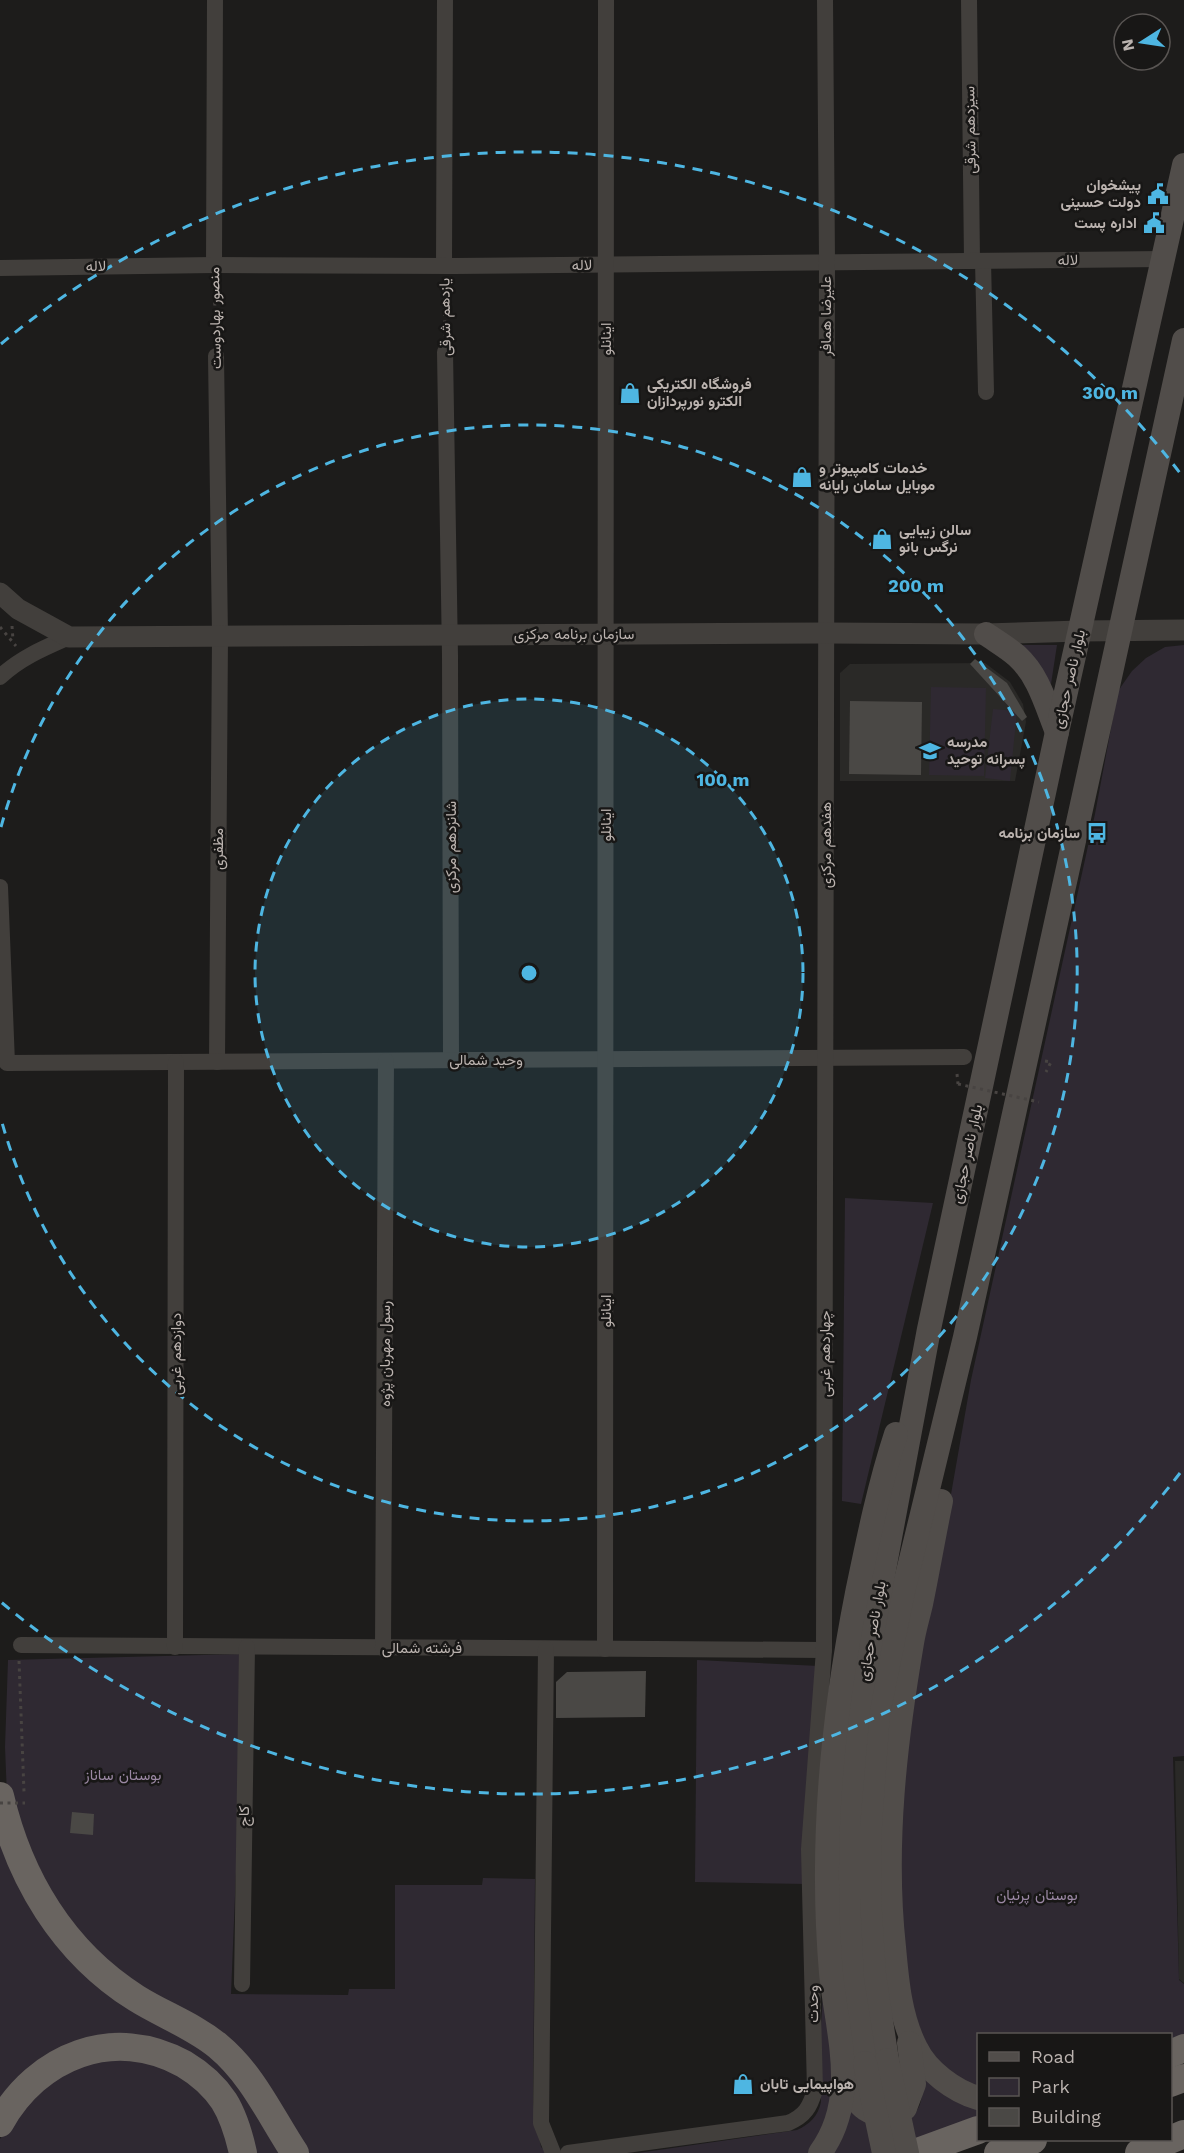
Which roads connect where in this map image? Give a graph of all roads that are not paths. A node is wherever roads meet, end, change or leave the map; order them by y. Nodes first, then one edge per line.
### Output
1 (215, 0) edge
2 (445, 0) edge
3 (606, 0) edge
4 (825, 0) edge
5 (969, 0) edge
6 (1184, 165) edge
7 (1163, 259) junction
8 (977, 261) junction
9 (826, 262) junction
10 (606, 264) junction
11 (214, 265) junction
12 (444, 266) junction
13 (0, 268) edge
14 (1184, 340) edge
15 (445, 352) road end
16 (216, 356) road end
17 (986, 393) dead end
18 (0, 593) edge
19 (1119, 630) junction
20 (1184, 630) edge
21 (1080, 631) junction
22 (826, 633) junction
23 (449, 634) junction
24 (606, 634) junction
25 (986, 634) junction
26 (220, 636) junction
27 (69, 637) junction
28 (0, 677) edge
29 (1057, 732) junction
30 (0, 887) edge
31 (964, 1057) dead end
32 (825, 1058) junction
33 (606, 1059) junction
34 (452, 1060) junction
35 (386, 1061) junction
36 (176, 1062) junction
37 (217, 1062) junction
38 (965, 1337) junction
39 (175, 1647) junction
40 (247, 1647) junction
41 (383, 1648) junction
42 (20, 1649) road end
43 (546, 1649) junction
44 (605, 1649) junction
45 (824, 1650) junction
46 (16, 1797) edge
47 (242, 1984) dead end
48 (906, 2023) junction
49 (866, 2065) junction
50 (977, 2098) edge
51 (0, 2123) edge
52 (977, 2130) edge
53 (1028, 2141) edge
54 (1168, 2141) edge
55 (1144, 2152) edge
56 (243, 2153) edge
57 (296, 2153) edge
58 (554, 2153) edge
59 (568, 2153) edge
60 (820, 2153) edge
61 (884, 2153) edge
62 (907, 2153) edge
63 (915, 2153) edge
64 (998, 2153) edge

1 - 11 street, منصور بهاردوست
2 - 12 street, یازدهم شرقی
3 - 10 street, اینانلو
4 - 9 street, علیرضا همافر
5 - 8 street, سیزدهم شرقی
6 - 7 main road, بلوار ناصر حجازی
7 - 8 street, لاله
7 - 21 main road, بلوار ناصر حجازی
8 - 9 street, لاله
8 - 17 street, سیزدهم شرقی
9 - 10 street, لاله
9 - 22 street, علیرضا همافر
10 - 12 street, لاله
10 - 24 street, اینانلو
11 - 12 street, لاله
11 - 13 street, لاله
14 - 19 main road, بلوار ناصر حجازی
15 - 23 street, یازدهم شرقی
16 - 26 street, منصور بهاردوست
18 - 27 street
19 - 20 street, سازمان برنامه مرکزی
19 - 21 street, سازمان برنامه مرکزی
19 - 38 main road, بلوار ناصر حجازی
21 - 25 street, سازمان برنامه مرکزی
21 - 29 main road, بلوار ناصر حجازی
22 - 24 street, سازمان برنامه مرکزی
22 - 25 street, سازمان برنامه مرکزی
22 - 32 street, هفدهم مرکزی
23 - 24 street, سازمان برنامه مرکزی
23 - 26 street, سازمان برنامه مرکزی
23 - 34 street, شانزدهم مرکزی
24 - 33 street, اینانلو
25 - 29 main road
26 - 27 street, سازمان برنامه مرکزی
26 - 37 street, مظفری
27 - 28 street
29 - 49 main road, بلوار ناصر حجازی
30 - 36 street, وحید شمالی
31 - 32 street, وحید شمالی
32 - 33 street, وحید شمالی
32 - 45 street, چهاردهم غربی
33 - 34 street, وحید شمالی
33 - 44 street, اینانلو
34 - 35 street, وحید شمالی
35 - 37 street, وحید شمالی
35 - 41 street, رسول مهربان پژوه
36 - 37 street, وحید شمالی
36 - 39 street, دوازدهم غربی
38 - 48 main road
38 - 49 main road, بلوار ناصر حجازی
39 - 40 street, فرشته شمالی
39 - 42 street, فرشته شمالی
40 - 41 street, فرشته شمالی
40 - 47 street, کاج
41 - 43 street, فرشته شمالی
43 - 44 street, فرشته شمالی
43 - 58 street
44 - 45 street, فرشته شمالی
45 - 59 street, وحدت
46 - 57 highway
48 - 49 main road
48 - 50 main road
49 - 60 main road
49 - 61 main road, بلوار ناصر حجازی, bridge
49 - 62 main road, بلوار ناصر حجازی, bridge
51 - 56 highway
52 - 63 highway
53 - 64 highway
54 - 55 highway

